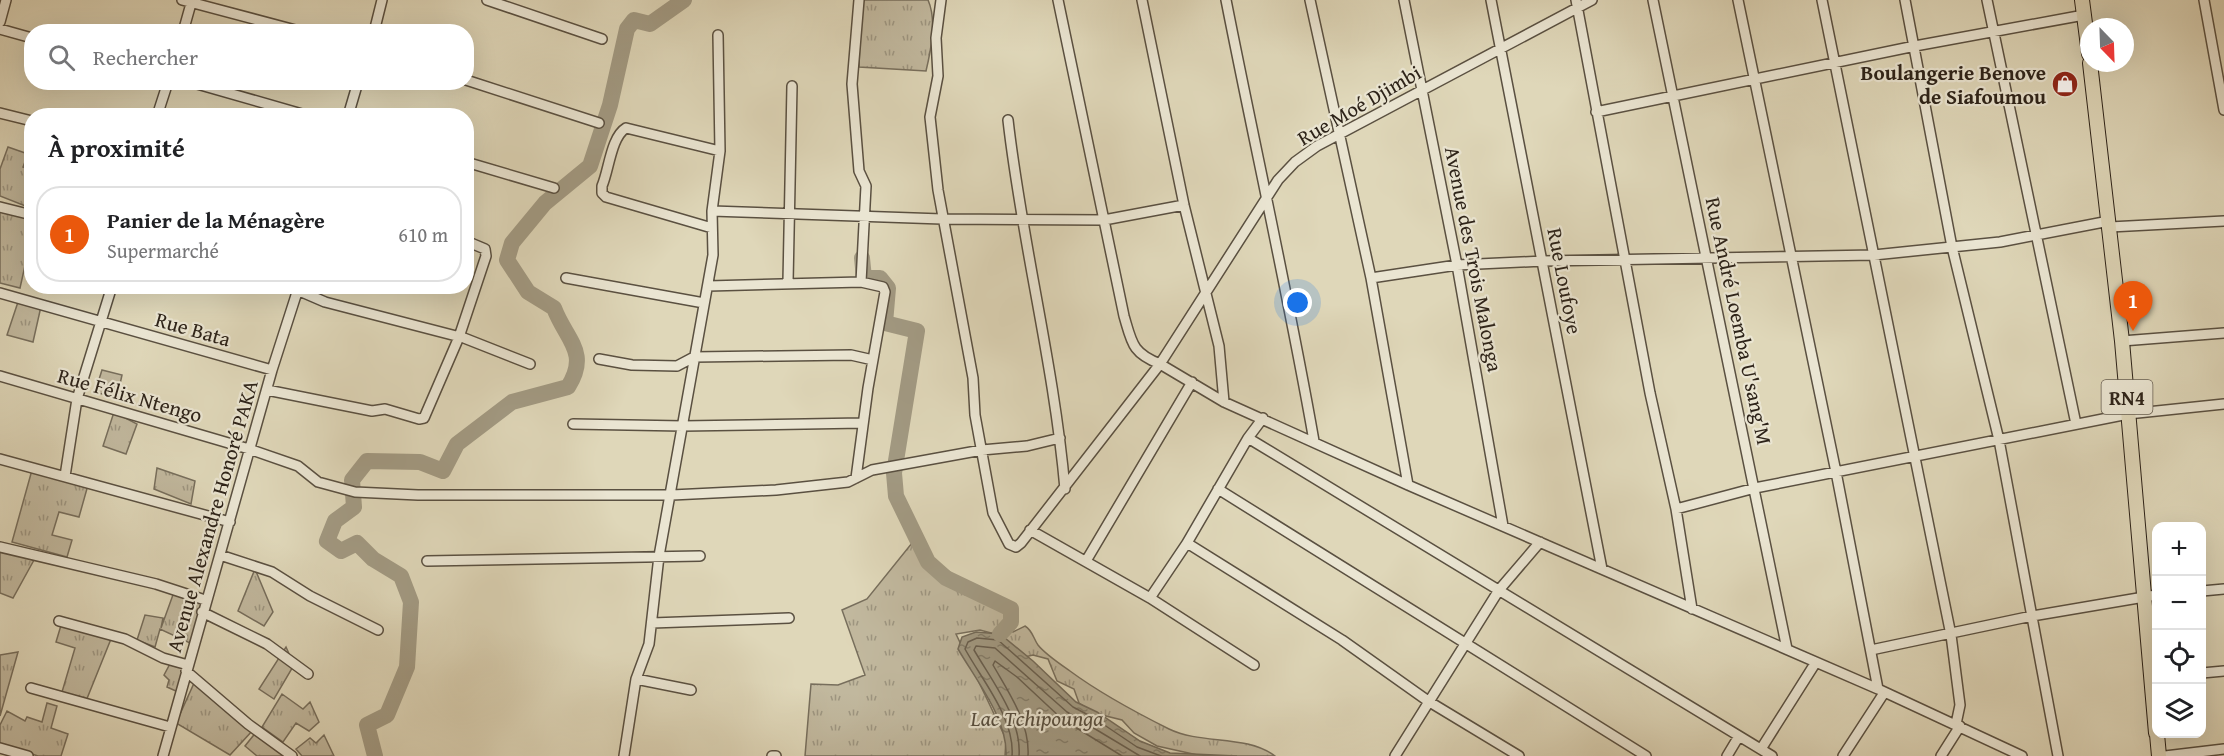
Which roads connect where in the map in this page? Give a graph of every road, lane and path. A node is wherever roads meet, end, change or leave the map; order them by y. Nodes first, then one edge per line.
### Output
1 (6, 0) edge
2 (382, 0) edge
3 (487, 0) edge
4 (859, 0) edge
5 (941, 0) edge
6 (1058, 0) edge
7 (1142, 0) edge
8 (1226, 0) edge
9 (1310, 0) edge
10 (1404, 0) edge
11 (1491, 0) edge
12 (1592, 0) edge
13 (1653, 0) edge
14 (1738, 0) edge
15 (1822, 0) edge
16 (1905, 0) edge
17 (1987, 0) edge
18 (2082, 0) edge
19 (2204, 0) edge
20 (189, 1) edge
21 (1577, 4) edge
22 (2084, 15) junction
23 (2084, 18) edge
24 (0, 22) edge
25 (185, 24) edge
26 (274, 24) edge
27 (376, 24) edge
28 (0, 29) edge
29 (1992, 33) junction
30 (718, 34) dead end
31 (24, 36) edge
32 (602, 39) dead end
33 (1502, 46) junction
34 (1915, 46) junction
35 (1836, 63) junction
36 (2091, 72) edge
37 (1755, 78) junction
38 (474, 83) edge
39 (792, 86) dead end
40 (1423, 89) junction
41 (166, 90) edge
42 (218, 90) edge
43 (356, 90) edge
44 (1674, 94) junction
45 (160, 108) edge
46 (281, 108) edge
47 (350, 108) edge
48 (2224, 110) edge
49 (1596, 112) junction
50 (0, 113) edge
51 (24, 119) edge
52 (1008, 120) dead end
53 (598, 123) dead end
54 (1337, 136) junction
55 (720, 151) junction
56 (474, 164) edge
57 (554, 188) dead end
58 (1266, 202) junction
59 (1184, 205) junction
60 (0, 207) edge
61 (712, 211) junction
62 (24, 213) edge
63 (789, 213) junction
64 (865, 217) junction
65 (942, 219) junction
66 (1023, 220) junction
67 (1104, 220) junction
68 (2224, 221) edge
69 (2110, 224) junction
70 (712, 228) junction
71 (2036, 235) junction
72 (474, 245) edge
73 (1952, 247) junction
74 (1874, 255) junction
75 (1791, 257) junction
76 (1708, 259) junction
77 (1543, 261) junction
78 (1625, 261) junction
79 (1457, 265) junction
80 (566, 278) dead end
81 (1371, 279) junction
82 (788, 282) junction
83 (861, 282) junction
84 (708, 286) junction
85 (474, 292) edge
86 (0, 293) edge
87 (109, 294) edge
88 (296, 294) edge
89 (309, 294) edge
90 (473, 294) edge
91 (1206, 294) junction
92 (704, 303) junction
93 (100, 321) junction
94 (2224, 333) edge
95 (459, 337) junction
96 (2122, 341) junction
97 (694, 357) junction
98 (599, 359) dead end
99 (873, 360) junction
100 (530, 364) dead end
101 (1160, 364) junction
102 (272, 370) junction
103 (0, 376) edge
104 (1192, 382) junction
105 (267, 390) junction
106 (77, 399) junction
107 (1224, 402) junction
108 (2224, 404) edge
109 (2128, 414) junction
110 (1263, 418) junction
111 (862, 423) junction
112 (573, 424) dead end
113 (2076, 424) junction
114 (683, 426) junction
115 (1060, 438) junction
116 (1248, 438) junction
117 (2000, 440) junction
118 (1314, 441) junction
119 (249, 449) junction
120 (982, 450) junction
121 (1916, 457) junction
122 (0, 459) edge
123 (1836, 472) junction
124 (65, 476) junction
125 (856, 478) junction
126 (1408, 485) junction
127 (1755, 488) junction
128 (1065, 489) junction
129 (1218, 489) junction
130 (672, 495) junction
131 (1676, 509) junction
132 (230, 522) junction
133 (1503, 526) junction
134 (1030, 530) junction
135 (1540, 542) junction
136 (1187, 543) junction
137 (0, 547) edge
138 (220, 555) junction
139 (660, 556) junction
140 (700, 556) dead end
141 (427, 561) dead end
142 (1086, 561) junction
143 (1602, 569) junction
144 (2224, 589) edge
145 (1499, 590) junction
146 (2206, 591) edge
147 (2150, 596) edge
148 (1150, 598) junction
149 (205, 600) junction
150 (1692, 609) junction
151 (202, 612) junction
152 (2032, 616) junction
153 (789, 618) dead end
154 (59, 621) dead end
155 (652, 623) junction
156 (378, 630) dead end
157 (1951, 634) junction
158 (2152, 636) edge
159 (1465, 642) junction
160 (1787, 649) junction
161 (1871, 650) junction
162 (1816, 662) junction
163 (1254, 665) dead end
164 (187, 668) junction
165 (2224, 671) edge
166 (2206, 673) edge
167 (308, 674) dead end
168 (636, 679) junction
169 (31, 688) dead end
170 (691, 690) dead end
171 (1881, 691) junction
172 (1428, 701) junction
173 (1958, 725) junction
174 (170, 727) junction
175 (1739, 736) junction
176 (2157, 738) edge
177 (0, 748) edge
178 (1761, 749) junction
179 (2224, 749) edge
180 (2016, 755) edge
181 (27, 756) edge
182 (163, 756) edge
183 (292, 756) edge
184 (624, 756) edge
185 (1395, 756) edge
186 (1519, 756) edge
187 (1646, 756) edge
188 (1727, 756) edge
189 (1772, 756) edge
190 (1843, 756) edge
191 (1941, 756) edge
192 (2058, 756) edge
193 (2159, 756) edge
194 (2165, 756) edge

1 - 24 street
2 - 27 street
3 - 32 street
4 - 64 street
5 - 65 street
6 - 67 street
7 - 59 street
8 - 58 street
9 - 54 street
10 - 40 street, Avenue des Trois Malonga
11 - 33 street, Rue Loufoye
12 - 21 street, Rue Moé Djimbi
13 - 44 street, Rue André Loemba U'sang'M
14 - 37 street
15 - 35 street
16 - 34 street
17 - 29 street
18 - 22 highway
19 - 48 street
20 - 25 street
20 - 26 street
21 - 33 street, Rue Moé Djimbi
21 - 49 street
22 - 23 highway
22 - 29 street
28 - 31 street
29 - 34 street
29 - 71 street
30 - 55 street
33 - 40 street, Rue Moé Djimbi
33 - 77 street, Rue Loufoye
34 - 35 street
34 - 73 street
35 - 37 street
35 - 74 street
36 - 69 highway, RN4
37 - 44 street
37 - 75 street
38 - 53 street
39 - 63 street
40 - 54 street, Rue Moé Djimbi
40 - 79 street, Avenue des Trois Malonga
41 - 45 street
42 - 46 street
43 - 47 street
44 - 49 street
44 - 76 street, Rue André Loemba U'sang'M
49 - 78 street
50 - 51 street
52 - 66 street
54 - 58 street, Rue Moé Djimbi
54 - 81 street
55 - 61 street
55 - 70 street
56 - 57 street
58 - 91 street, Rue Moé Djimbi
58 - 118 street
59 - 67 street
59 - 91 street
60 - 62 street
61 - 63 street
61 - 70 street
63 - 64 street
63 - 82 street
64 - 65 street
64 - 83 street
65 - 66 street
65 - 120 street
66 - 67 street
66 - 115 street
67 - 101 street
68 - 69 street
69 - 71 street
69 - 96 highway, RN4
70 - 84 street
71 - 73 street
71 - 113 street
72 - 85 street
73 - 74 street
73 - 117 street
74 - 75 street
74 - 121 street
75 - 76 street
75 - 123 street
76 - 78 street
76 - 127 street, Rue André Loemba U'sang'M
77 - 78 street
77 - 79 street
77 - 143 street, Rue Loufoye
78 - 131 street
79 - 81 street
79 - 133 street, Avenue des Trois Malonga
80 - 92 street
81 - 126 street
82 - 83 street
82 - 84 street
83 - 99 street
84 - 92 street
86 - 93 street, Rue Bata
87 - 93 street
88 - 102 street, Avenue Alexandre Honoré PAKA
89 - 95 street
90 - 95 street
91 - 101 street, Rue Moé Djimbi
91 - 107 street
92 - 97 street
93 - 102 street, Rue Bata
93 - 106 street
94 - 96 street
95 - 100 street
95 - 105 street
96 - 109 highway, RN4
97 - 98 street
97 - 99 street
97 - 114 street
99 - 111 street
101 - 104 street
101 - 128 street, Rue Moé Djimbi
102 - 105 street, Avenue Alexandre Honoré PAKA
103 - 106 street, Rue Félix Ntengo
104 - 107 street
104 - 142 street
105 - 119 street, Avenue Alexandre Honoré PAKA
106 - 119 street, Rue Félix Ntengo
106 - 124 street
107 - 110 street
108 - 109 street
109 - 113 street
109 - 147 highway, RN4
110 - 116 street
110 - 118 street
111 - 114 street
111 - 125 street
112 - 114 street
113 - 117 street
114 - 130 street
115 - 120 street, Rue Félix Ntengo
115 - 128 street
116 - 129 street
116 - 145 street
117 - 121 street
117 - 152 street
118 - 126 street
119 - 130 street, Rue Félix Ntengo
119 - 132 street, Avenue Alexandre Honoré PAKA
120 - 125 street, Rue Félix Ntengo
120 - 134 street, Rue Moé Djimbi
121 - 123 street
121 - 157 street
122 - 124 street
123 - 127 street
123 - 161 street
124 - 132 street
125 - 130 street, Rue Félix Ntengo
126 - 133 street
127 - 131 street
127 - 160 street, Rue André Loemba U'sang'M
128 - 134 street, Rue Moé Djimbi
129 - 136 street
129 - 159 street
130 - 139 street
131 - 150 street
132 - 138 street, Avenue Alexandre Honoré PAKA
133 - 135 street
134 - 142 street
135 - 143 street
135 - 145 street
136 - 148 street
136 - 172 street
137 - 149 street
138 - 149 street, Avenue Alexandre Honoré PAKA
138 - 156 street
139 - 140 street
139 - 141 street
139 - 155 street
142 - 148 street
143 - 150 street
144 - 146 street
145 - 159 street
145 - 175 street
147 - 152 street
147 - 158 highway, RN4
148 - 163 street
149 - 151 street, Avenue Alexandre Honoré PAKA
150 - 160 street
151 - 164 street, Avenue Alexandre Honoré PAKA
151 - 167 street
152 - 157 street
152 - 192 street
153 - 155 street
154 - 164 street
155 - 168 street
157 - 161 street
157 - 173 street
159 - 172 street
159 - 187 street
160 - 162 street
161 - 171 street
162 - 171 street
162 - 178 street
164 - 174 street, Avenue Alexandre Honoré PAKA
164 - 183 street
165 - 166 street
168 - 170 street
168 - 184 street
169 - 174 street
171 - 173 street
171 - 190 street
172 - 185 street
172 - 186 street
173 - 180 street
173 - 191 street
174 - 182 street, Avenue Alexandre Honoré PAKA
175 - 178 street
175 - 188 street
176 - 193 highway, RN4
177 - 181 street
178 - 189 street
179 - 194 street

